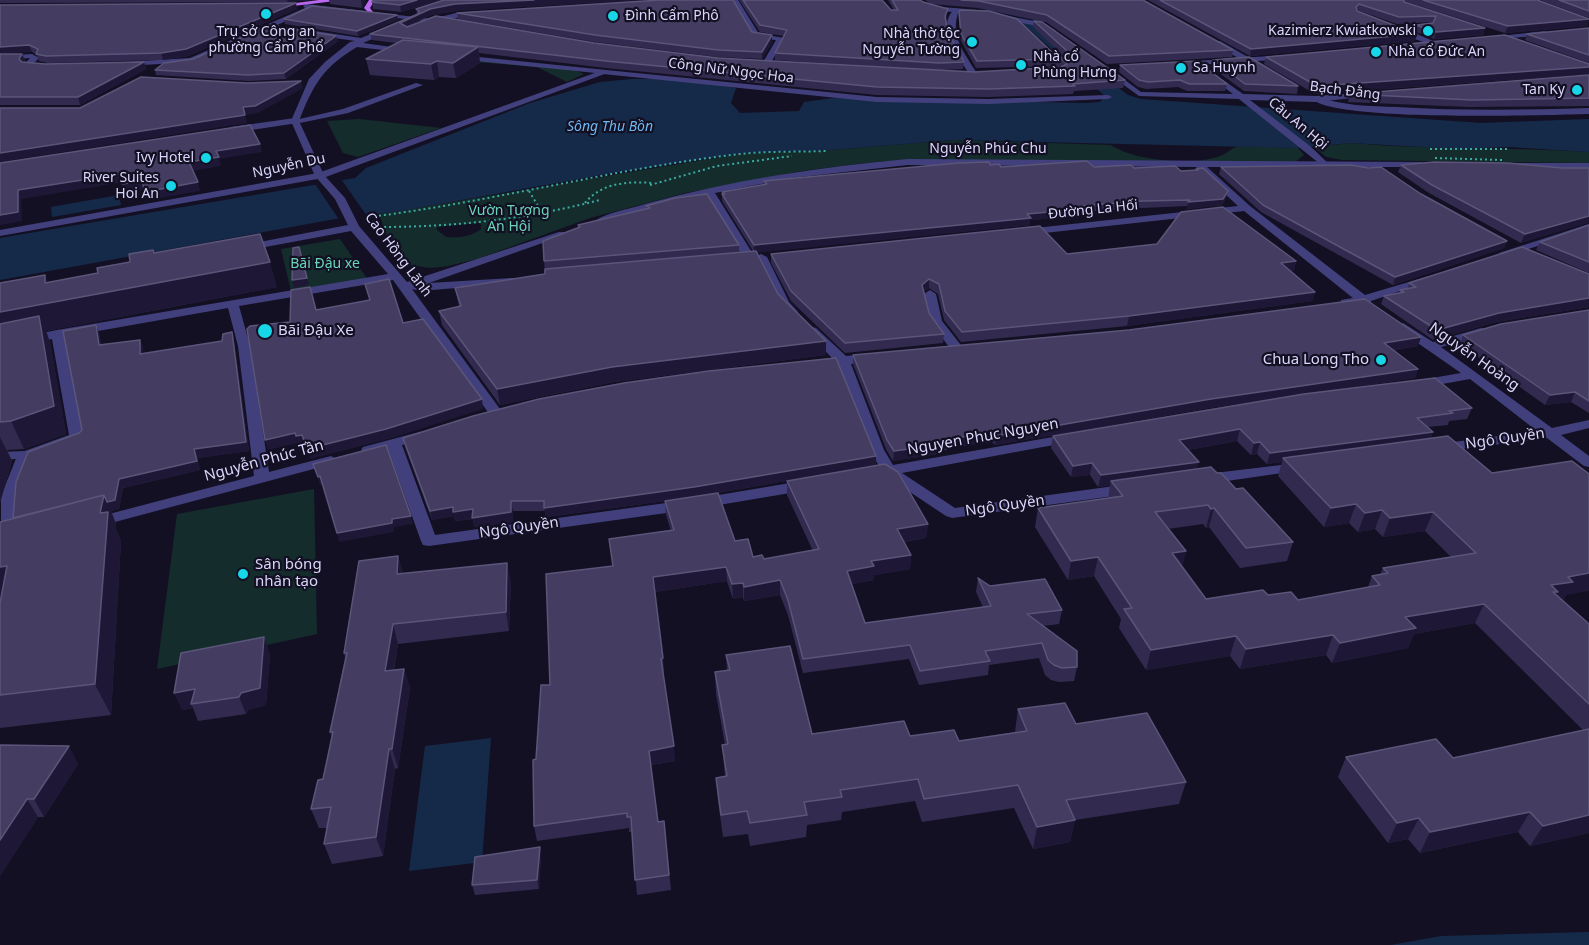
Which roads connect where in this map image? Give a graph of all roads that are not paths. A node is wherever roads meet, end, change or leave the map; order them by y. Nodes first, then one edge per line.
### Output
1 (341, 0) edge
2 (372, 0) edge
3 (735, 0) edge
4 (917, 0) edge
5 (265, 6) edge
6 (288, 6) junction
7 (314, 6) junction
8 (421, 9) edge
9 (956, 10) junction
10 (370, 12) junction
11 (480, 13) edge
12 (401, 16) junction
13 (415, 18) junction
14 (432, 20) junction
15 (1019, 22) junction
16 (457, 24) edge
17 (1387, 25) edge
18 (273, 26) junction
19 (1419, 26) edge
20 (284, 27) edge
21 (411, 28) edge
22 (1396, 28) junction
23 (306, 31) edge
24 (1486, 32) edge
25 (1554, 32) edge
26 (400, 33) edge
27 (1031, 34) edge
28 (1497, 37) junction
29 (1062, 38) edge
30 (1208, 38) edge
31 (1473, 39) edge
32 (356, 42) junction
33 (1519, 44) edge
34 (1410, 45) edge
35 (368, 46) junction
36 (412, 51) edge
37 (343, 54) junction
38 (446, 55) edge
39 (1294, 56) edge
40 (0, 58) edge
41 (1249, 60) junction
42 (1198, 63) junction
43 (116, 64) edge
44 (163, 64) junction
45 (777, 64) edge
46 (1175, 64) edge
47 (48, 67) edge
48 (1118, 67) edge
49 (1267, 71) edge
50 (606, 72) junction
51 (148, 74) dead end
52 (984, 74) edge
53 (962, 75) edge
54 (974, 75) junction
55 (312, 82) junction
56 (296, 84) edge
57 (419, 85) edge
58 (1294, 88) edge
59 (1379, 94) edge
60 (1108, 97) dead end
61 (1316, 99) junction
62 (1249, 101) junction
63 (1589, 111) edge
64 (295, 120) junction
65 (224, 132) edge
66 (1427, 162) edge
67 (1504, 163) edge
68 (1200, 165) junction
69 (1325, 165) junction
70 (1376, 165) junction
71 (1589, 166) edge
72 (1389, 175) edge
73 (324, 179) junction
74 (709, 192) junction
75 (1246, 208) junction
76 (353, 223) junction
77 (1589, 227) edge
78 (0, 233) edge
79 (1012, 233) edge
80 (1500, 239) edge
81 (1518, 249) junction
82 (229, 251) edge
83 (1496, 256) edge
84 (1538, 257) edge
85 (1441, 275) edge
86 (396, 276) junction
87 (529, 279) edge
88 (405, 287) junction
89 (930, 294) dead end
90 (1368, 304) junction
91 (233, 305) junction
92 (1328, 305) edge
93 (1393, 320) edge
94 (1496, 328) edge
95 (57, 334) junction
96 (0, 346) edge
97 (1432, 346) junction
98 (958, 349) edge
99 (889, 356) edge
100 (843, 361) junction
101 (808, 364) edge
102 (1473, 375) junction
103 (1403, 386) edge
104 (495, 412) edge
105 (1589, 424) edge
106 (439, 430) edge
107 (1551, 433) junction
108 (1084, 436) edge
109 (394, 444) junction
110 (1422, 450) edge
111 (26, 454) junction
112 (0, 456) edge
113 (1589, 463) edge
114 (1316, 464) edge
115 (889, 471) junction
116 (855, 477) edge
117 (262, 478) junction
118 (1187, 482) edge
119 (821, 483) edge
120 (1140, 488) edge
121 (77, 527) edge
122 (9, 545) edge

1 - 6 main road
2 - 10 main road
3 - 45 street
4 - 9 street
5 - 6 main road
6 - 7 street
7 - 10 street
7 - 18 street
8 - 12 street
9 - 15 street
9 - 54 street
10 - 12 street
11 - 14 street
12 - 13 street
13 - 14 street
13 - 32 street
14 - 16 street
14 - 21 street
15 - 27 street
15 - 29 street
17 - 22 street
18 - 20 street
18 - 44 street
19 - 22 street
22 - 34 street
23 - 32 street
24 - 28 street
25 - 28 street
26 - 35 street
28 - 31 street
28 - 33 street
30 - 41 street
32 - 35 street
32 - 37 street
35 - 36 street
35 - 37 street
37 - 55 street
38 - 50 street, Công Nữ Ngọc Hoa
39 - 41 street
40 - 47 street
41 - 42 street
41 - 49 street
42 - 46 street
42 - 62 street, Cầu An Hội
43 - 44 street
44 - 51 street
48 - 62 street, Bạch Đằng
50 - 60 street, Công Nữ Ngọc Hoa
50 - 73 street, Nguyễn Du
52 - 54 street
53 - 54 street
55 - 56 street
55 - 64 street
57 - 64 street
58 - 61 street
59 - 61 street
61 - 62 street, Bạch Đằng
61 - 63 street, Bạch Đằng
62 - 69 street, Cầu An Hội
64 - 65 street
64 - 73 street, Cao Hồng Lãnh
66 - 70 street, Nguyễn Phúc Chu
67 - 71 street
68 - 69 street, Nguyễn Phúc Chu
68 - 74 street, Nguyễn Phúc Chu
68 - 75 street
69 - 70 street, Nguyễn Phúc Chu
70 - 72 street
73 - 76 street, Cao Hồng Lãnh
73 - 78 street, Nguyễn Du
74 - 88 street, Nguyễn Phúc Chu
74 - 100 street
75 - 79 street, Đường La Hối
75 - 90 street
76 - 82 street
76 - 86 street, Cao Hồng Lãnh
77 - 81 street
80 - 81 street
81 - 83 street
81 - 84 street
85 - 90 street
86 - 88 street, Cao Hồng Lãnh
86 - 91 street
87 - 88 street
88 - 104 street, Cao Hồng Lãnh
89 - 98 street
90 - 92 street
91 - 95 street
91 - 117 street
93 - 97 street, Nguyễn Hoàng
94 - 97 street
95 - 96 street
95 - 111 street
97 - 102 street, Nguyễn Hoàng
99 - 100 street
100 - 101 street
100 - 115 street
102 - 103 street
102 - 107 street, Nguyễn Hoàng
105 - 107 street, Ngô Quyền
106 - 109 street, Nguyễn Phúc Tần
107 - 110 street, Ngô Quyền
107 - 113 street, Nguyễn Hoàng
108 - 115 street, Nguyen Phuc Nguyen
109 - 117 street, Nguyễn Phúc Tần
109 - 119 street, Ngô Quyền
111 - 112 street
111 - 122 street
114 - 118 street
115 - 116 street
115 - 120 street, Ngô Quyền
117 - 121 street, Nguyễn Phúc Tần

